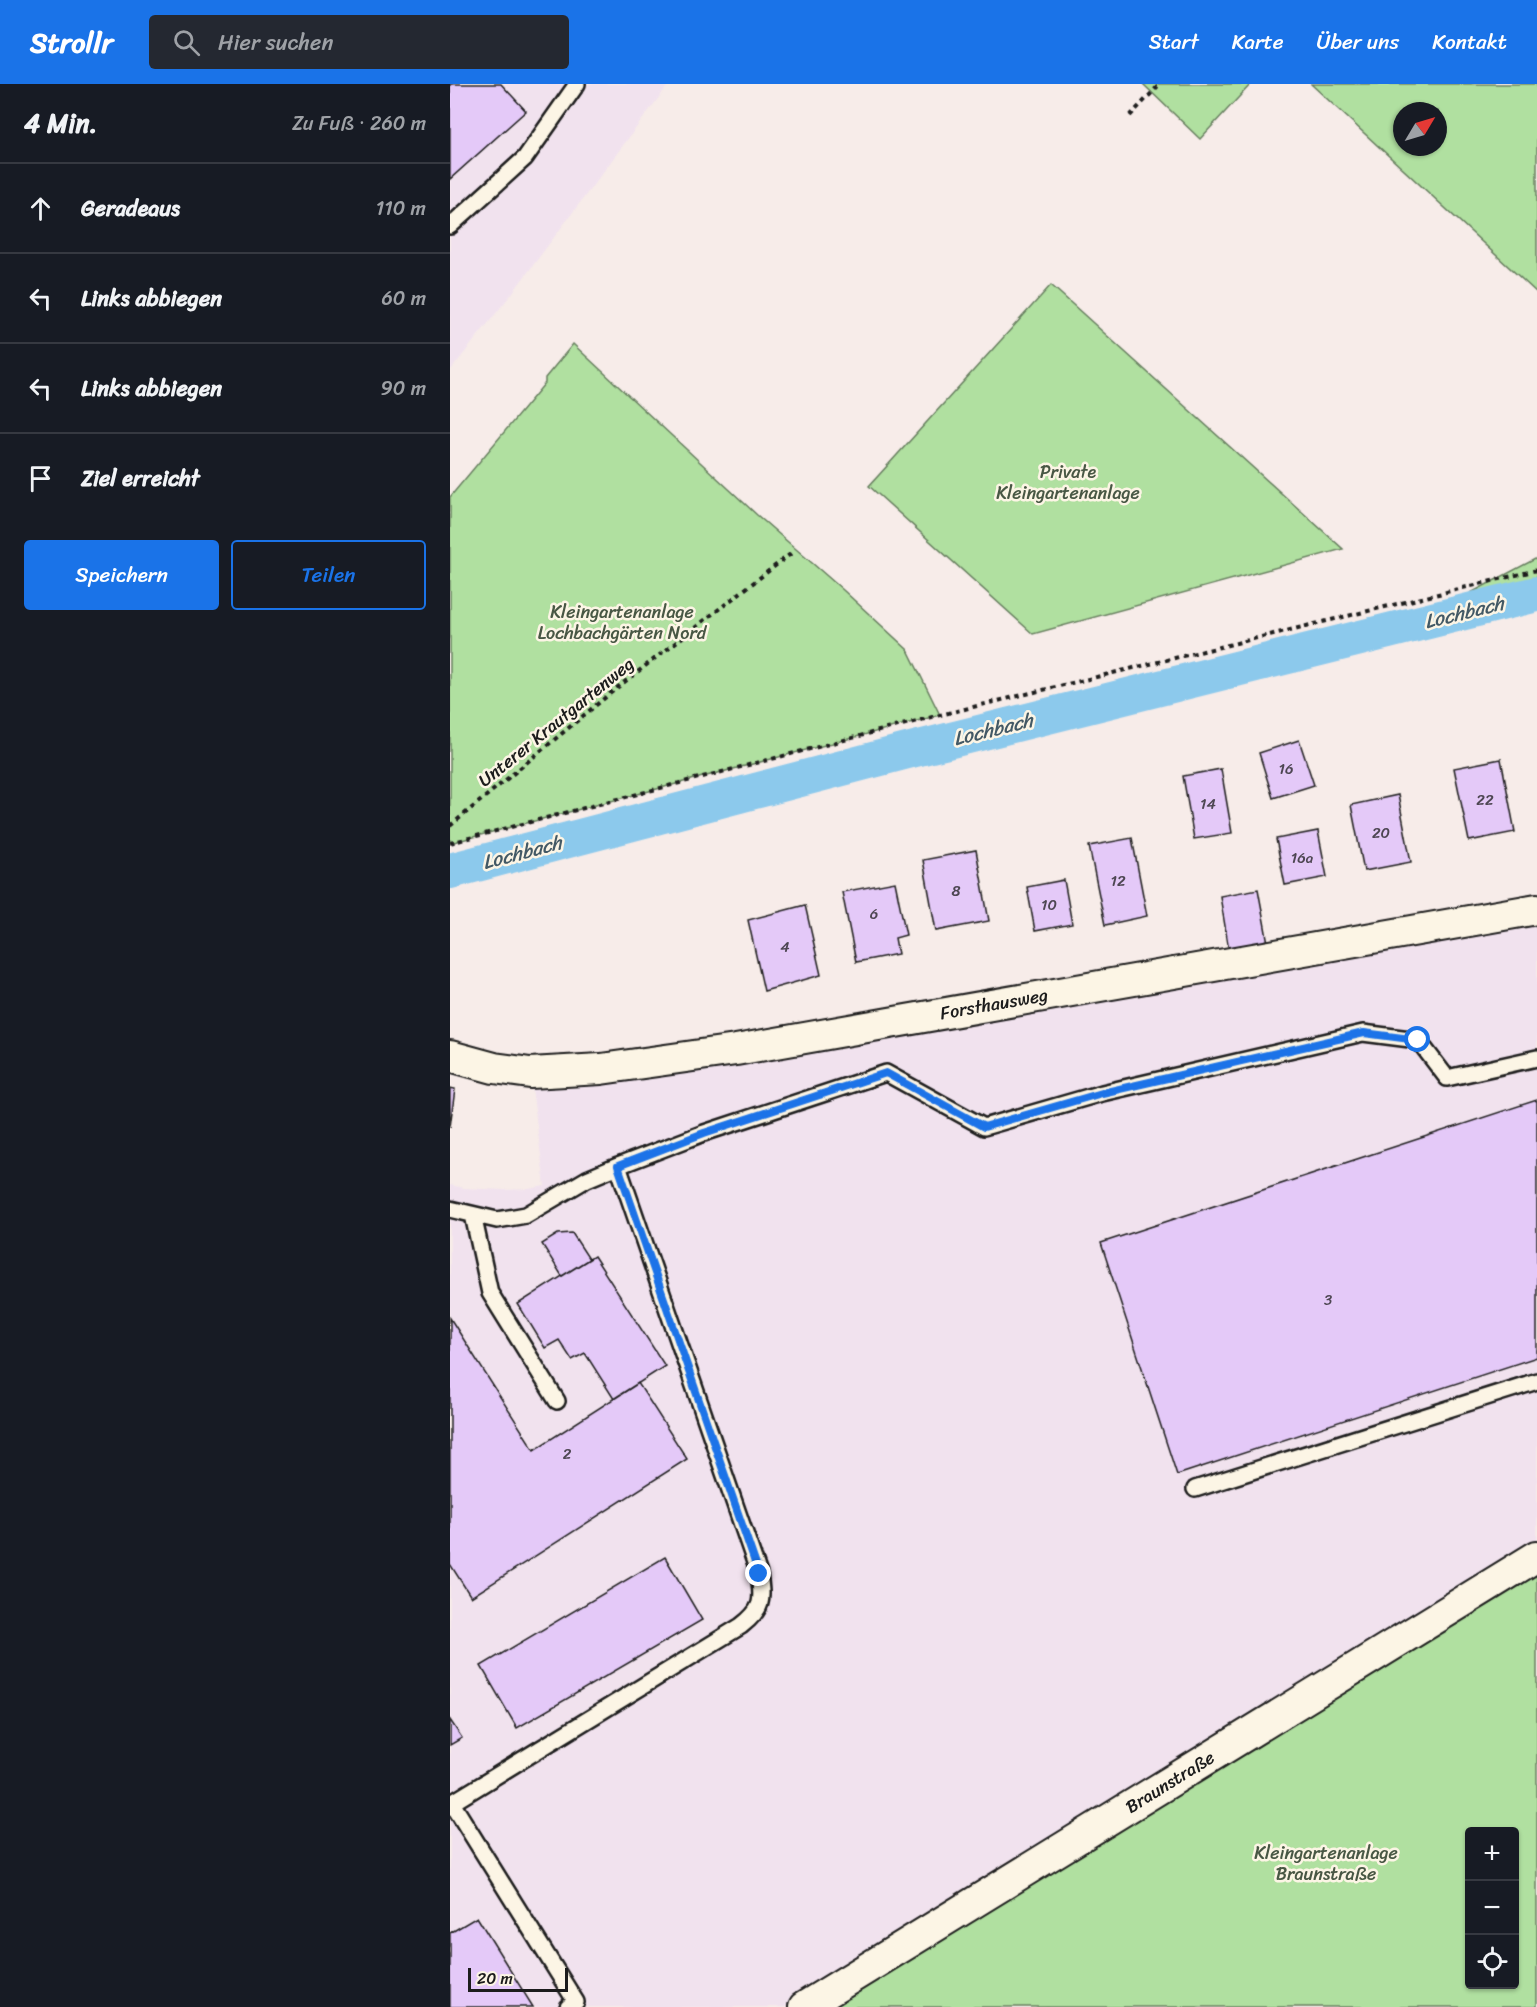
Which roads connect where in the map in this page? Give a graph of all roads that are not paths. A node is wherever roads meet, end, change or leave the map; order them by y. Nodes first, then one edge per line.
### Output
1 (578, 84) edge
2 (450, 226) edge
3 (1537, 909) edge
4 (450, 1056) edge
5 (1537, 1058) edge
6 (618, 1166) junction
7 (450, 1209) edge
8 (473, 1215) junction
9 (1537, 1381) edge
10 (557, 1401) dead end
11 (1195, 1489) dead end
12 (1537, 1556) edge
13 (451, 1804) edge
14 (568, 2007) edge
15 (804, 2007) edge

1 - 2 lane
3 - 4 street, Forsthausweg
5 - 6 lane
6 - 8 lane
6 - 13 lane
7 - 8 lane
8 - 10 lane
9 - 11 lane
12 - 15 street, Braunstraße
13 - 14 lane

